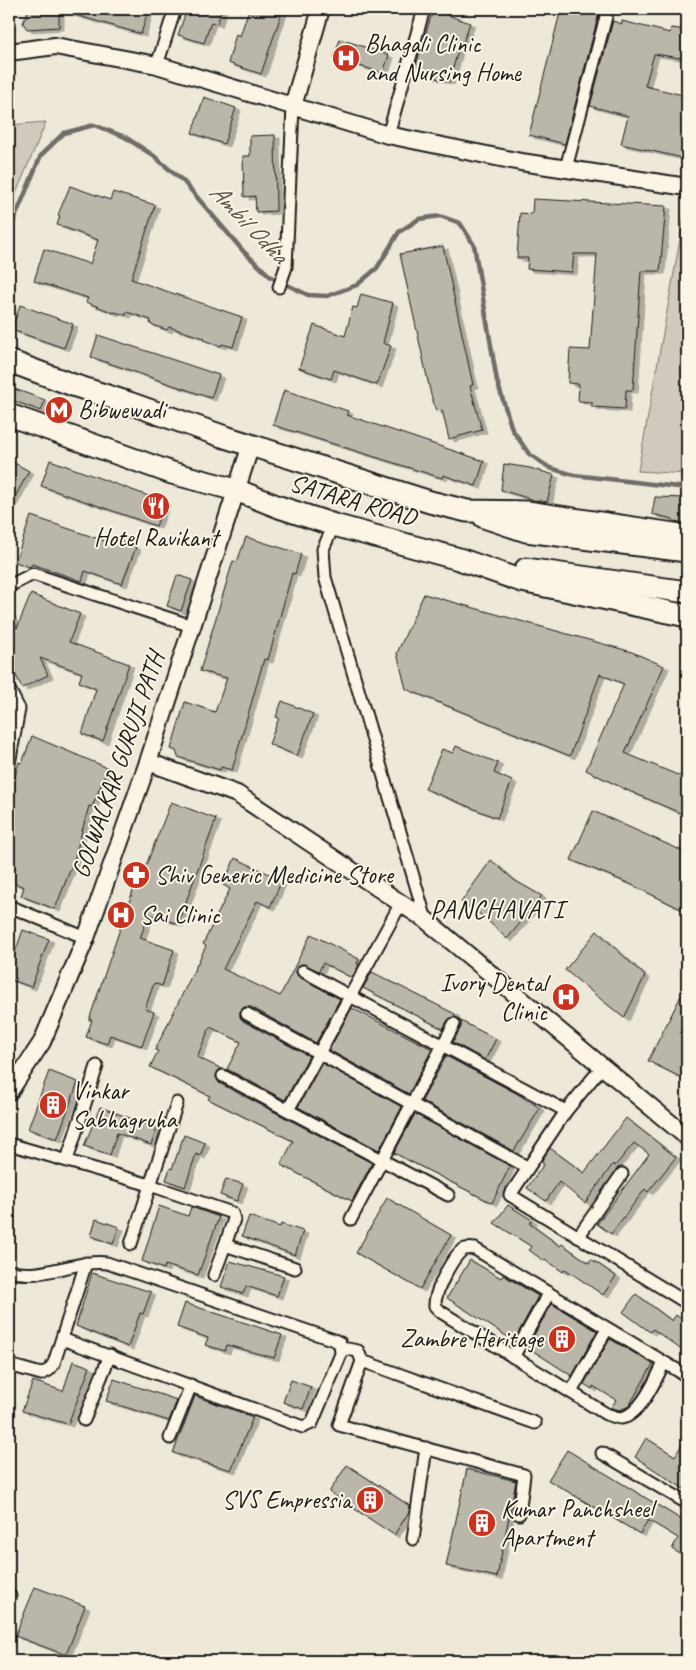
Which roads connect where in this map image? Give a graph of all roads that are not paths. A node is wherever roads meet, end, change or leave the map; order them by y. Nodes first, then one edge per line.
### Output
1 (174, 9) edge
2 (321, 9) edge
3 (424, 9) edge
4 (608, 9) edge
5 (9, 52) edge
6 (157, 65) junction
7 (293, 106) junction
8 (388, 136) junction
9 (566, 168) junction
10 (687, 187) edge
11 (278, 287) dead end
12 (9, 361) edge
13 (9, 415) edge
14 (252, 445) junction
15 (236, 490) junction
16 (467, 511) junction
17 (334, 524) junction
18 (687, 536) edge
19 (687, 551) edge
20 (459, 559) junction
21 (9, 586) edge
22 (687, 592) edge
23 (687, 616) edge
24 (192, 626) junction
25 (9, 689) edge
26 (148, 762) junction
27 (9, 764) edge
28 (400, 903) junction
29 (9, 906) edge
30 (426, 920) junction
31 (86, 938) junction
32 (303, 971) dead end
33 (350, 996) junction
34 (246, 1014) dead end
35 (454, 1024) dead end
36 (443, 1045) junction
37 (319, 1053) junction
38 (97, 1066) dead end
39 (602, 1067) junction
40 (223, 1076) dead end
41 (9, 1092) edge
42 (177, 1103) dead end
43 (412, 1104) junction
44 (288, 1110) junction
45 (566, 1111) junction
46 (687, 1137) edge
47 (9, 1144) edge
48 (67, 1160) junction
49 (382, 1160) junction
50 (527, 1167) junction
51 (622, 1174) dead end
52 (150, 1185) junction
53 (448, 1194) dead end
54 (351, 1219) dead end
55 (578, 1238) junction
56 (131, 1244) dead end
57 (225, 1245) junction
58 (86, 1263) junction
59 (295, 1268) dead end
60 (9, 1271) edge
61 (214, 1275) dead end
62 (549, 1293) junction
63 (687, 1303) edge
64 (607, 1328) junction
65 (62, 1339) junction
66 (342, 1348) junction
67 (110, 1355) junction
68 (513, 1356) junction
69 (362, 1361) junction
70 (664, 1363) junction
71 (9, 1365) edge
72 (687, 1376) edge
73 (191, 1385) junction
74 (571, 1392) junction
75 (84, 1420) dead end
76 (535, 1423) dead end
77 (170, 1438) dead end
78 (426, 1448) junction
79 (602, 1453) dead end
80 (687, 1502) edge
81 (519, 1514) dead end
82 (413, 1539) dead end

1 - 6 street
2 - 7 street
3 - 8 street
4 - 9 street
5 - 6 street
6 - 7 street
7 - 8 street
7 - 11 street
8 - 9 street
9 - 10 street
12 - 14 highway, SATARA ROAD
13 - 15 highway, SATARA ROAD
14 - 15 street, GOLWALKAR GURUJI PATH
14 - 16 highway, SATARA ROAD
15 - 17 highway, SATARA ROAD
15 - 24 street, GOLWALKAR GURUJI PATH
16 - 18 highway, SATARA ROAD
16 - 19 highway
17 - 20 highway, SATARA ROAD
17 - 30 street
20 - 22 highway
20 - 23 highway, SATARA ROAD
21 - 24 street
24 - 26 street, GOLWALKAR GURUJI PATH
25 - 27 street
26 - 28 street
26 - 31 street, GOLWALKAR GURUJI PATH
28 - 30 street
28 - 33 street
29 - 31 street
30 - 39 street
31 - 41 street, GOLWALKAR GURUJI PATH
32 - 33 street
33 - 36 street
33 - 37 street
34 - 37 street
35 - 36 street
36 - 43 street
36 - 45 street
37 - 43 street
37 - 44 street
38 - 48 street
39 - 45 street
39 - 46 street
40 - 44 street
42 - 52 street
43 - 49 street
43 - 50 street
44 - 49 street
45 - 50 street
47 - 48 street
48 - 52 street
49 - 53 street
49 - 54 street
50 - 55 street
51 - 55 street
52 - 56 street
52 - 57 street
55 - 63 street
57 - 59 street
57 - 61 street
58 - 60 street
58 - 65 street
58 - 66 street
62 - 64 street
62 - 68 street
62 - 68 street
64 - 70 street
64 - 74 street
65 - 67 street
65 - 71 street
66 - 69 street
66 - 73 street
67 - 73 street
67 - 75 street
68 - 74 street
69 - 76 street
69 - 78 street
70 - 72 street
70 - 74 street
73 - 77 street
78 - 81 street
78 - 82 street
79 - 80 street

